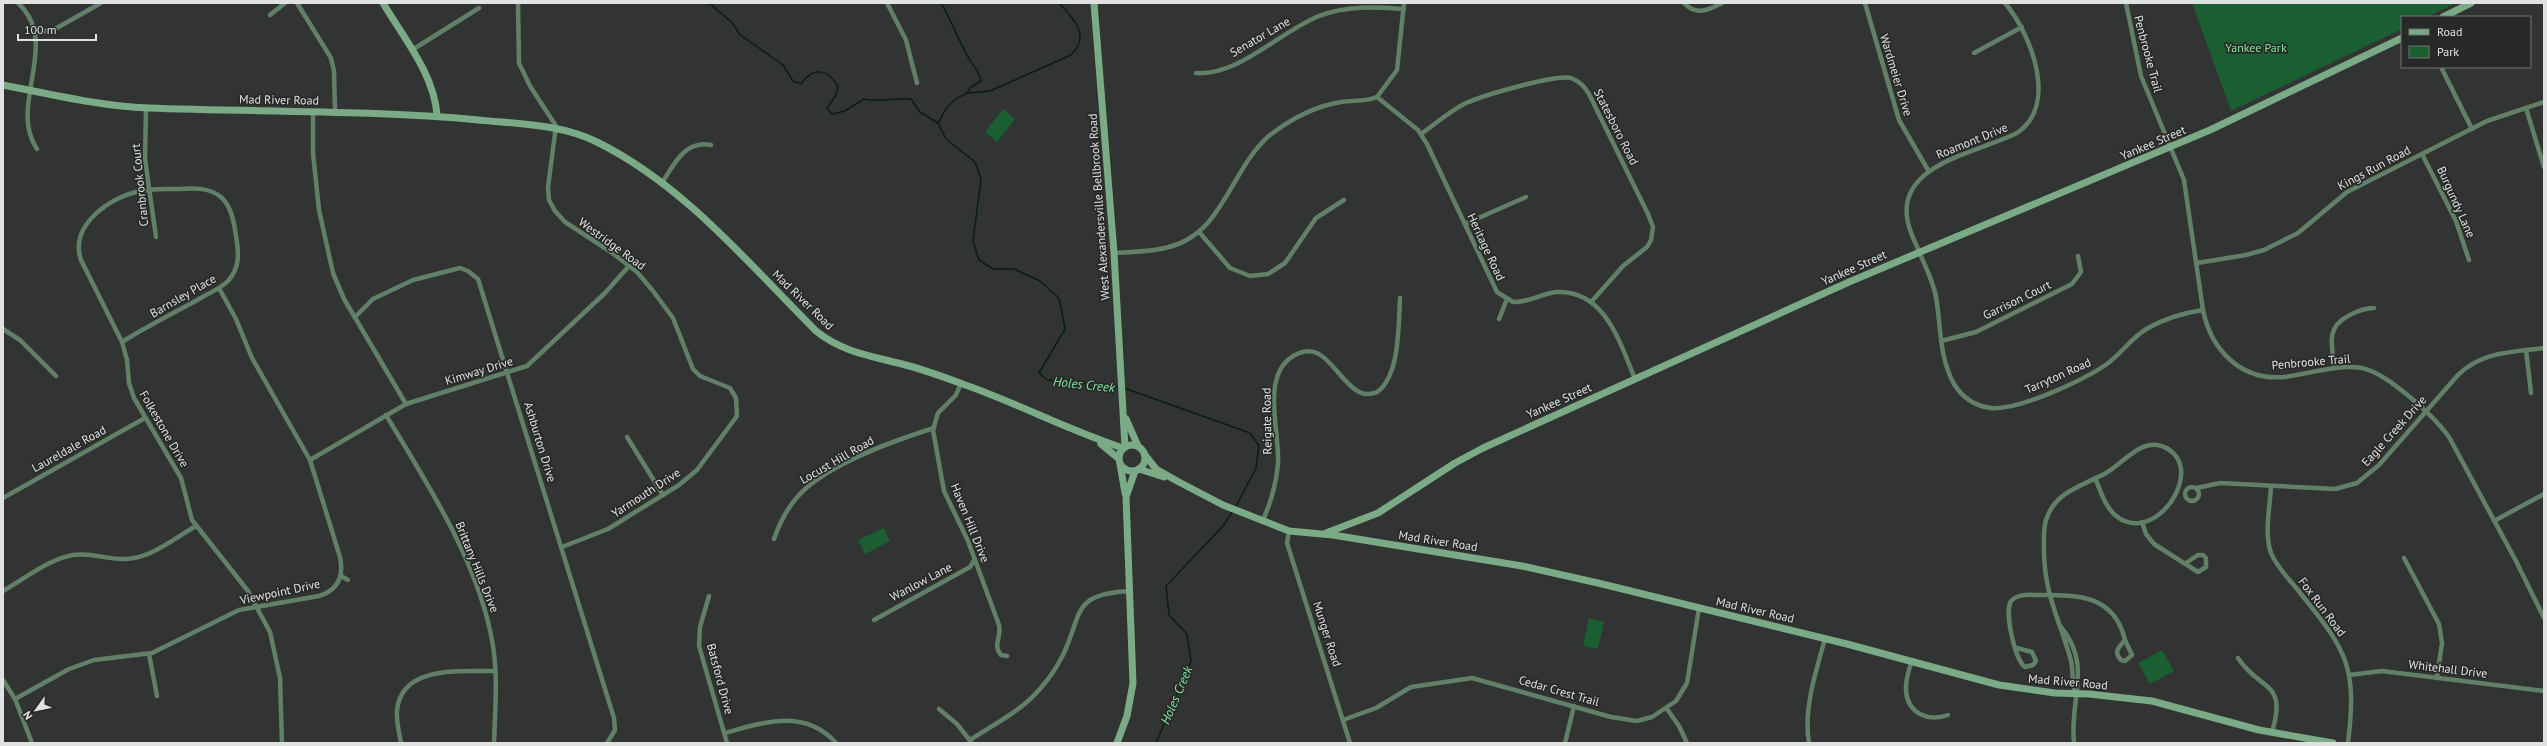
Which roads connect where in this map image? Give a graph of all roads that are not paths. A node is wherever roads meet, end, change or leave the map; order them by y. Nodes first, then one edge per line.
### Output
1 (18, 3) edge
2 (101, 3) edge
3 (285, 3) edge
4 (296, 3) edge
5 (383, 3) edge
6 (518, 3) edge
7 (887, 3) edge
8 (1094, 3) edge
9 (1404, 3) edge
10 (1684, 3) edge
11 (1722, 3) edge
12 (1865, 3) edge
13 (2006, 3) edge
14 (2126, 3) edge
15 (2471, 3) edge
16 (479, 8) dead end
17 (1404, 9) junction
18 (270, 15) dead end
19 (2445, 16) edge
20 (2022, 27) junction
21 (35, 33) junction
22 (2401, 38) edge
23 (412, 50) junction
24 (1974, 53) dead end
25 (2442, 68) edge
26 (1196, 73) dead end
27 (917, 83) dead end
28 (3, 85) edge
29 (31, 91) junction
30 (1377, 97) junction
31 (2544, 102) edge
32 (146, 108) junction
33 (2526, 108) junction
34 (335, 111) junction
35 (313, 112) junction
36 (437, 116) junction
37 (556, 129) junction
38 (2472, 129) junction
39 (1421, 134) junction
40 (711, 145) dead end
41 (2171, 147) junction
42 (37, 149) dead end
43 (2422, 154) junction
44 (2544, 167) edge
45 (1928, 170) junction
46 (662, 183) junction
47 (148, 190) junction
48 (1526, 197) dead end
49 (1344, 200) dead end
50 (1465, 224) junction
51 (1200, 233) junction
52 (156, 237) dead end
53 (1919, 252) junction
54 (1114, 253) junction
55 (239, 256) joint
56 (2078, 256) dead end
57 (2469, 260) dead end
58 (2197, 262) junction
59 (629, 266) junction
60 (219, 288) junction
61 (1400, 298) dead end
62 (1507, 299) junction
63 (1592, 301) junction
64 (2374, 308) dead end
65 (2203, 310) junction
66 (354, 318) junction
67 (1499, 319) dead end
68 (3, 329) edge
69 (1941, 341) junction
70 (122, 342) junction
71 (2544, 348) edge
72 (2526, 350) junction
73 (692, 368) joint
74 (2335, 368) junction
75 (508, 373) junction
76 (56, 376) dead end
77 (1635, 378) junction
78 (961, 383) junction
79 (2531, 393) dead end
80 (406, 404) junction
81 (1123, 410) junction
82 (2425, 412) junction
83 (386, 415) junction
84 (145, 418) junction
85 (934, 428) junction
86 (627, 437) dead end
87 (1091, 437) junction
88 (1138, 446) junction
89 (1124, 447) junction
90 (1145, 455) junction
91 (310, 460) junction
92 (1119, 461) junction
93 (1137, 470) junction
94 (2095, 478) junction
95 (1177, 481) junction
96 (2272, 486) junction
97 (2178, 487) junction
98 (2196, 488) junction
99 (2185, 491) junction
100 (2544, 494) edge
101 (663, 495) junction
102 (1126, 497) junction
103 (3, 498) edge
104 (2494, 521) junction
105 (1262, 522) junction
106 (2142, 522) junction
107 (196, 526) junction
108 (1289, 531) junction
109 (1324, 534) junction
110 (774, 539) dead end
111 (562, 547) junction
112 (2404, 558) dead end
113 (975, 559) junction
114 (2186, 563) junction
115 (341, 576) junction
116 (348, 580) dead end
117 (3, 591) edge
118 (1130, 591) junction
119 (2048, 594) junction
120 (709, 596) dead end
121 (258, 607) junction
122 (1699, 608) junction
123 (2544, 618) edge
124 (874, 620) dead end
125 (2059, 624) junction
126 (1825, 639) junction
127 (2125, 640) dead end
128 (2017, 648) junction
129 (149, 654) junction
130 (1007, 656) dead end
131 (2238, 658) dead end
132 (1912, 660) junction
133 (495, 671) junction
134 (2350, 675) junction
135 (2437, 678) junction
136 (3, 680) edge
137 (2544, 691) edge
138 (2075, 693) junction
139 (157, 696) dead end
140 (15, 699) junction
141 (1574, 706) junction
142 (939, 709) dead end
143 (1667, 709) junction
144 (1948, 715) dead end
145 (1343, 720) junction
146 (2272, 732) junction
147 (725, 733) junction
148 (971, 741) edge
149 (32, 743) edge
150 (282, 743) edge
151 (401, 743) edge
152 (494, 743) edge
153 (607, 743) edge
154 (728, 743) edge
155 (836, 743) edge
156 (1117, 743) edge
157 (1350, 743) edge
158 (1565, 743) edge
159 (1687, 743) edge
160 (1809, 743) edge
161 (2074, 743) edge
162 (2333, 743) edge
163 (2348, 743) edge

1 - 21 street
2 - 21 street
3 - 18 street
4 - 34 street
5 - 23 street
6 - 37 street
7 - 27 street
8 - 54 street, West Alexandersville Bellbrook Road
9 - 17 street
10 - 11 street
12 - 45 street, Wardmeier Drive
13 - 20 street, Roamont Drive
14 - 41 street, Penbrooke Trail
15 - 19 street
16 - 23 street
17 - 26 street, Senator Lane
17 - 30 street
20 - 24 street
20 - 45 street, Roamont Drive
21 - 29 street
22 - 41 street, Yankee Street
23 - 36 street
25 - 38 street
28 - 29 street, Mad River Road
29 - 32 street, Mad River Road
29 - 42 street
30 - 39 street, Heritage Road
30 - 51 street
31 - 33 street, Kings Run Road
32 - 35 street, Mad River Road
32 - 47 street, Cranbrook Court
33 - 38 street, Kings Run Road
33 - 44 street
34 - 35 street, Mad River Road
34 - 36 street, Mad River Road
35 - 66 street
36 - 37 street, Mad River Road
37 - 46 street, Mad River Road
37 - 59 street, Westridge Road
38 - 43 street, Kings Run Road
39 - 50 street, Heritage Road
39 - 63 street, Statesboro Road
40 - 46 street
41 - 53 street, Yankee Street
41 - 58 street, Penbrooke Trail
43 - 57 street, Burgundy Lane
43 - 58 street, Kings Run Road
45 - 53 street, Roamont Drive
46 - 78 street, Mad River Road
47 - 52 street, Cranbrook Court
47 - 55 street, Folkestone Drive
47 - 70 street, Folkestone Drive
48 - 50 street
49 - 51 street
50 - 62 street, Heritage Road
51 - 54 street
53 - 69 street, Tarryton Road
53 - 77 street, Yankee Street
54 - 81 street, West Alexandersville Bellbrook Road
55 - 60 street, Barnsley Place
56 - 69 street, Garrison Court
58 - 65 street, Penbrooke Trail
59 - 73 street, Westridge Road
59 - 75 street, Kimway Drive
60 - 70 street, Barnsley Place
60 - 91 street
61 - 105 street, Reigate Road
62 - 63 street
62 - 67 street
63 - 77 street
64 - 74 street
65 - 69 street, Tarryton Road
65 - 74 street, Penbrooke Trail
66 - 75 street, Ashburton Drive
66 - 80 street
68 - 76 street
70 - 84 street, Folkestone Drive
71 - 72 street, Eagle Creek Drive
72 - 79 street
72 - 82 street, Eagle Creek Drive
73 - 101 street, Yarmouth Drive
74 - 82 street, Penbrooke Trail
75 - 80 street, Kimway Drive
75 - 111 street, Ashburton Drive
77 - 109 street, Yankee Street
78 - 85 street
78 - 87 street, Mad River Road
80 - 83 street, Kimway Drive
81 - 88 street, West Alexandersville Bellbrook Road
81 - 89 street, West Alexandersville Bellbrook Road
82 - 96 street, Eagle Creek Drive
82 - 104 street, Penbrooke Trail
83 - 91 street, Kimway Drive
83 - 133 street, Brittany Hills Drive
84 - 103 street, Laureldale Road
84 - 107 street, Folkestone Drive
85 - 110 street, Locust Hill Road
85 - 113 street, Haven Hill Drive
86 - 101 street
87 - 89 street, Mad River Road
87 - 92 street, Mad River Road
88 - 89 street
88 - 90 street, West Alexandersville Bellbrook Road
89 - 92 street, West Alexandersville Bellbrook Road
90 - 93 street
90 - 95 street, Mad River Road
91 - 115 street
92 - 93 street
92 - 102 street
93 - 95 street, Mad River Road
93 - 102 street
94 - 97 street
94 - 106 street
94 - 119 street
95 - 105 street, Mad River Road
96 - 98 street, Eagle Creek Drive
96 - 134 street, Fox Run Road
97 - 99 street
97 - 106 street
98 - 99 street
98 - 99 street
100 - 104 street
101 - 111 street, Yarmouth Drive
102 - 118 street
104 - 123 street, Penbrooke Trail
105 - 108 street, Mad River Road
106 - 114 street
107 - 117 street
107 - 121 street, Folkestone Drive
108 - 109 street, Mad River Road
108 - 145 street, Munger Road
109 - 122 street, Mad River Road
111 - 153 street, Ashburton Drive
112 - 135 street
113 - 124 street, Wanlow Lane
113 - 130 street, Haven Hill Drive
114 - 114 street
115 - 116 street
115 - 121 street, Viewpoint Drive
118 - 148 street
118 - 156 street
119 - 125 street
119 - 127 street
119 - 128 street
120 - 147 street, Batsford Drive
121 - 129 street, Viewpoint Drive
121 - 150 street, Folkestone Drive
122 - 126 street, Mad River Road
122 - 143 street, Cedar Crest Trail
125 - 138 street
125 - 138 street
126 - 132 street, Mad River Road
126 - 160 street
128 - 128 street
129 - 139 street
129 - 140 street, Viewpoint Drive
131 - 146 street
132 - 138 street, Mad River Road
132 - 144 street
133 - 151 street
133 - 152 street, Brittany Hills Drive
134 - 135 street, Whitehall Drive
134 - 163 street, Fox Run Road
135 - 137 street, Whitehall Drive
136 - 140 street
138 - 146 street, Mad River Road
138 - 161 street
140 - 149 street
141 - 143 street, Cedar Crest Trail
141 - 145 street, Cedar Crest Trail
141 - 158 street
142 - 148 street
143 - 159 street
145 - 157 street, Munger Road
146 - 162 street, Mad River Road
147 - 154 street, Batsford Drive
147 - 155 street

